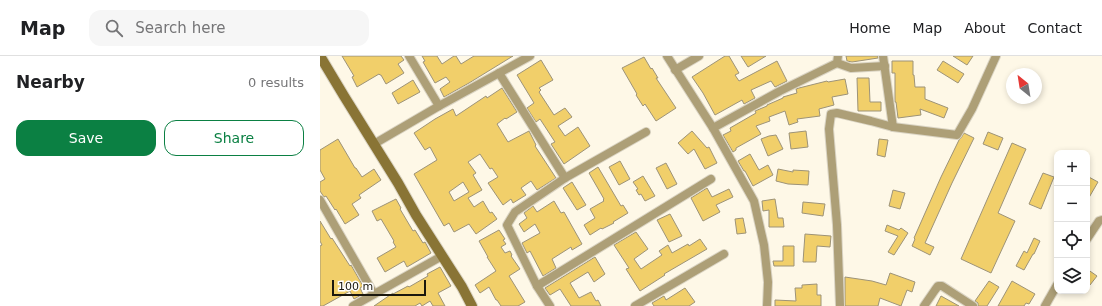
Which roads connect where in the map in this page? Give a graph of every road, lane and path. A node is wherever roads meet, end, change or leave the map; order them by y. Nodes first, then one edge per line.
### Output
1 (320, 56) edge
2 (408, 56) edge
3 (530, 56) edge
4 (667, 56) edge
5 (699, 56) edge
6 (883, 56) edge
7 (996, 56) edge
8 (837, 59) edge
9 (885, 66) junction
10 (675, 70) junction
11 (499, 73) junction
12 (438, 106) junction
13 (713, 128) junction
14 (893, 128) junction
15 (646, 132) dead end
16 (374, 144) junction
17 (565, 178) junction
18 (711, 179) dead end
19 (320, 200) edge
20 (1102, 220) edge
21 (1090, 234) edge
22 (724, 254) dead end
23 (442, 256) junction
24 (537, 286) junction
25 (1054, 290) edge
26 (374, 294) junction
27 (353, 306) edge
28 (472, 306) edge
29 (550, 306) edge
30 (635, 306) edge
31 (768, 306) edge
32 (840, 306) edge
33 (924, 306) edge
34 (973, 306) edge
35 (1045, 306) edge

1 - 16 street
2 - 12 street
3 - 11 street
4 - 10 street
5 - 10 street
6 - 9 street
7 - 14 street
8 - 9 street
8 - 13 street
9 - 14 street
10 - 13 street
11 - 12 street
11 - 17 street
12 - 16 street
13 - 31 street
14 - 32 street
15 - 17 street
16 - 23 street
17 - 24 street
18 - 24 street
19 - 26 street
20 - 21 street
22 - 30 street
23 - 26 street
23 - 28 street
24 - 29 street
25 - 35 street
26 - 27 street
33 - 34 street

